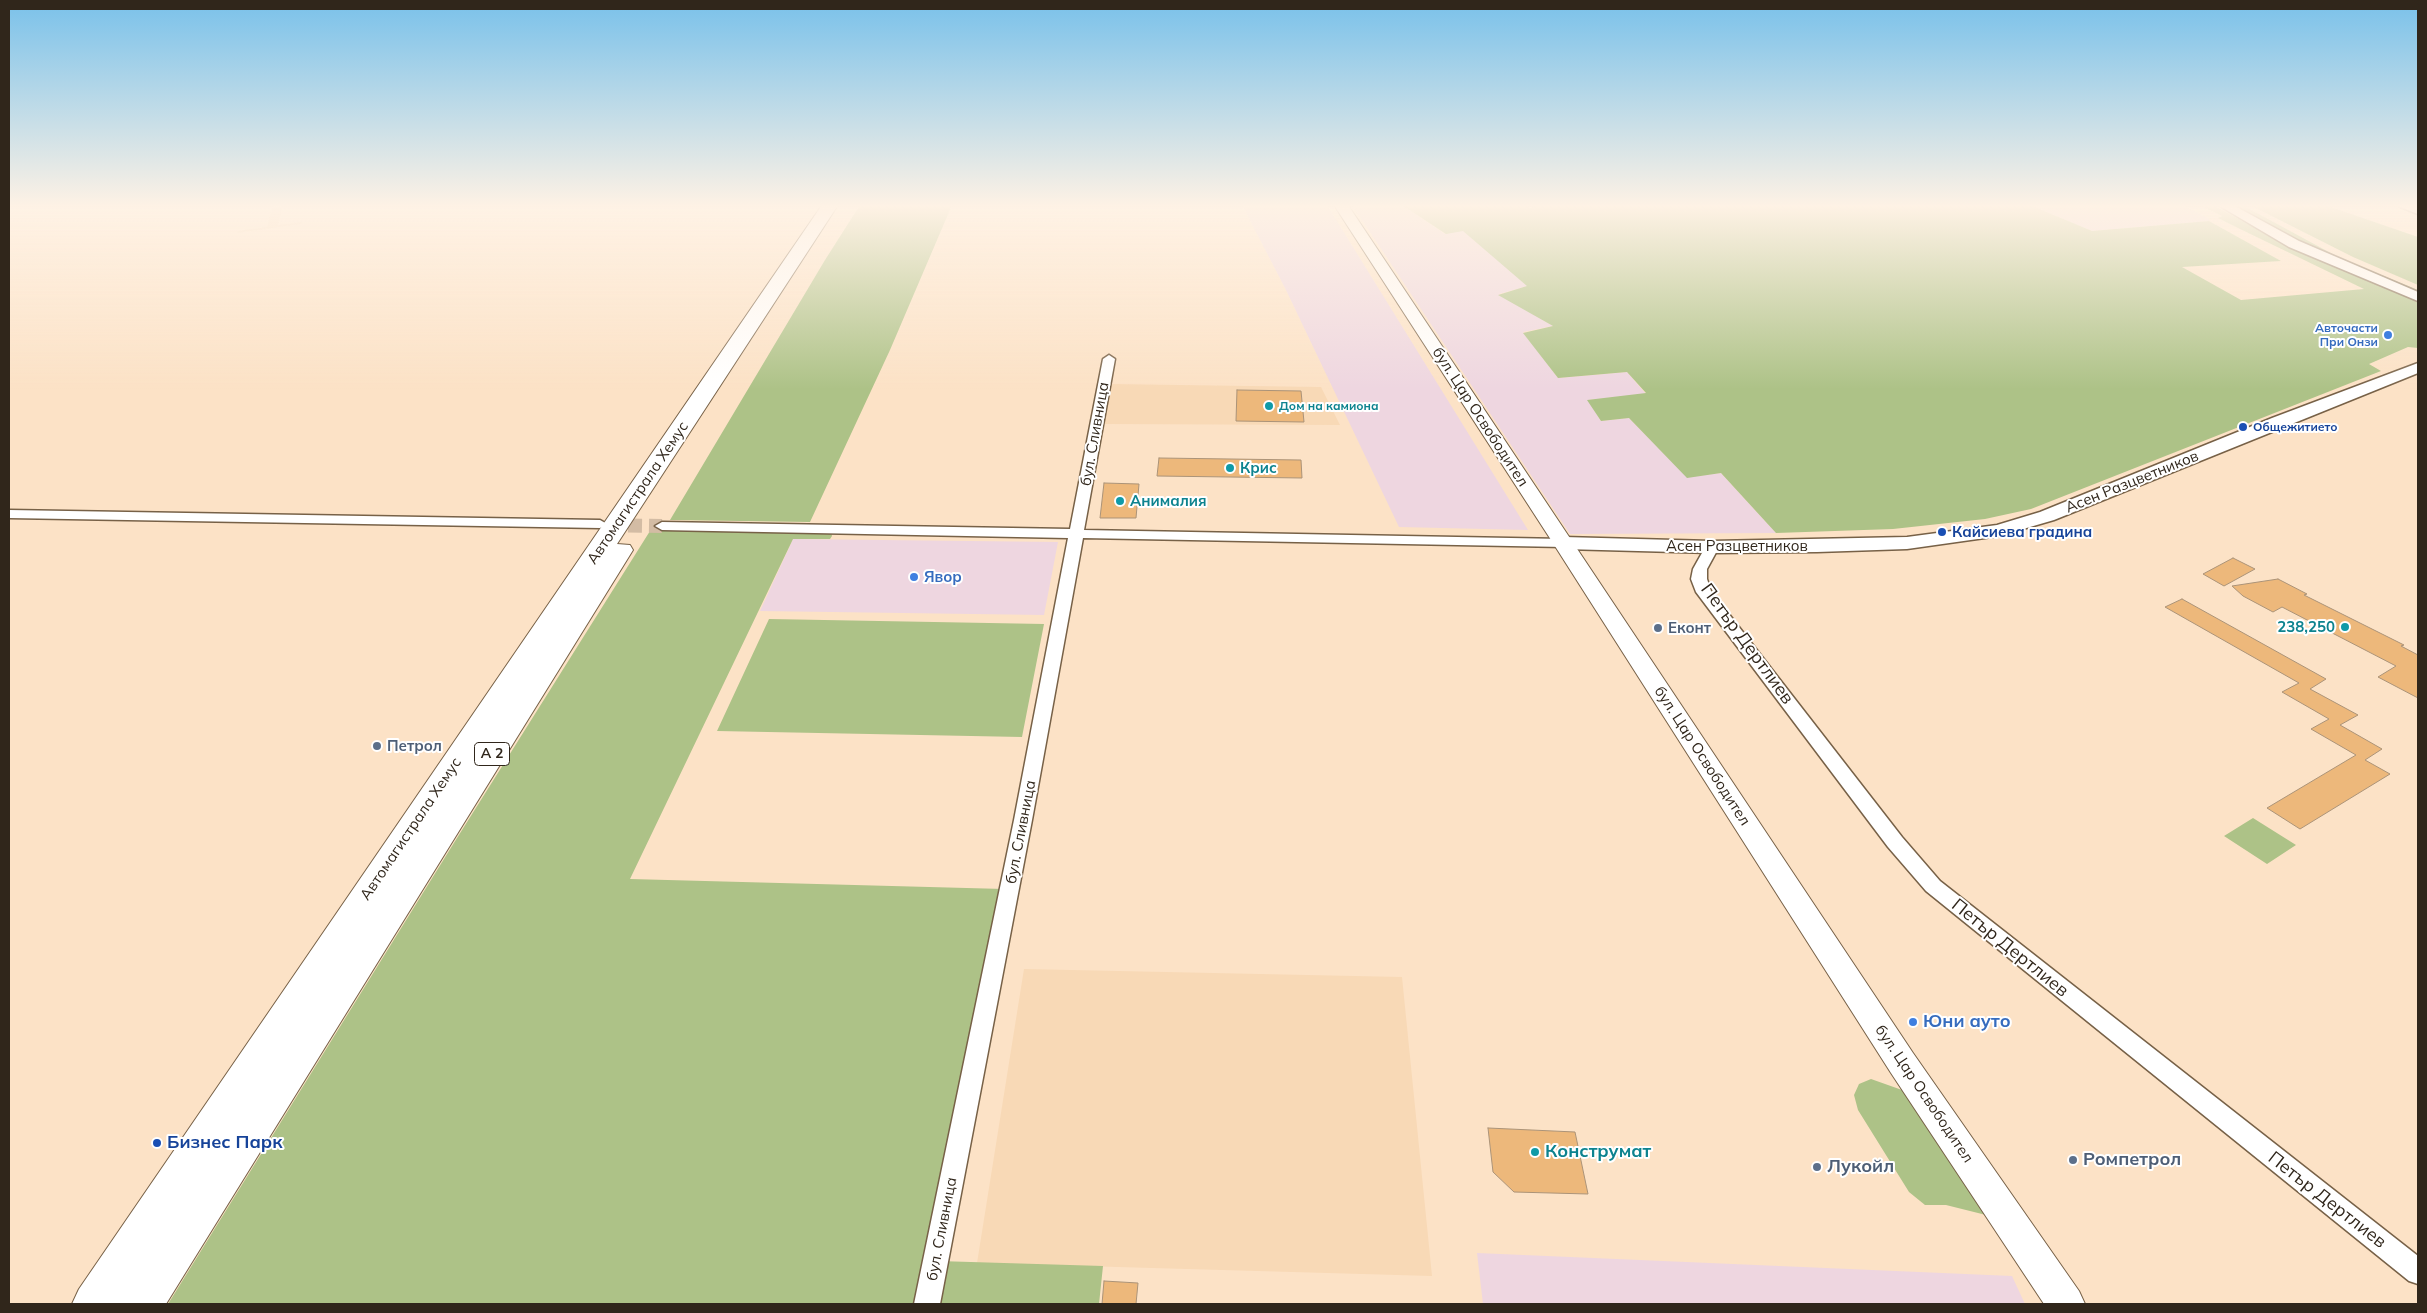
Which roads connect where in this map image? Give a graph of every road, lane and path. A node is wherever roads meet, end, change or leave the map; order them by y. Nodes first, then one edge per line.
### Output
1 (789, 266) edge
2 (805, 266) edge
3 (1381, 266) edge
4 (2346, 266) edge
5 (2360, 266) edge
6 (2418, 290) edge
7 (2418, 297) edge
8 (1109, 359) dead end
9 (2418, 368) edge
10 (9, 514) edge
11 (600, 524) tunnel mouth
12 (662, 526) tunnel mouth
13 (1077, 535) junction
14 (1564, 543) junction
15 (1712, 547) junction
16 (2418, 1272) edge
17 (94, 1304) edge
18 (142, 1304) edge
19 (927, 1304) edge
20 (2066, 1304) edge

1 - 17 highway, Автомагистрала Хемус / A 2
2 - 18 highway, Автомагистрала Хемус / A 2
3 - 14 main road, бул. Цар Освободител
4 - 7 street
5 - 6 street
8 - 13 street, бул. Сливница
9 - 15 street, Асен Разцветников
10 - 11 street
12 - 13 street
13 - 14 street
13 - 19 street, бул. Сливница
14 - 15 street, Асен Разцветников
14 - 20 main road, бул. Цар Освободител
15 - 16 street, Петър Дертлиев

